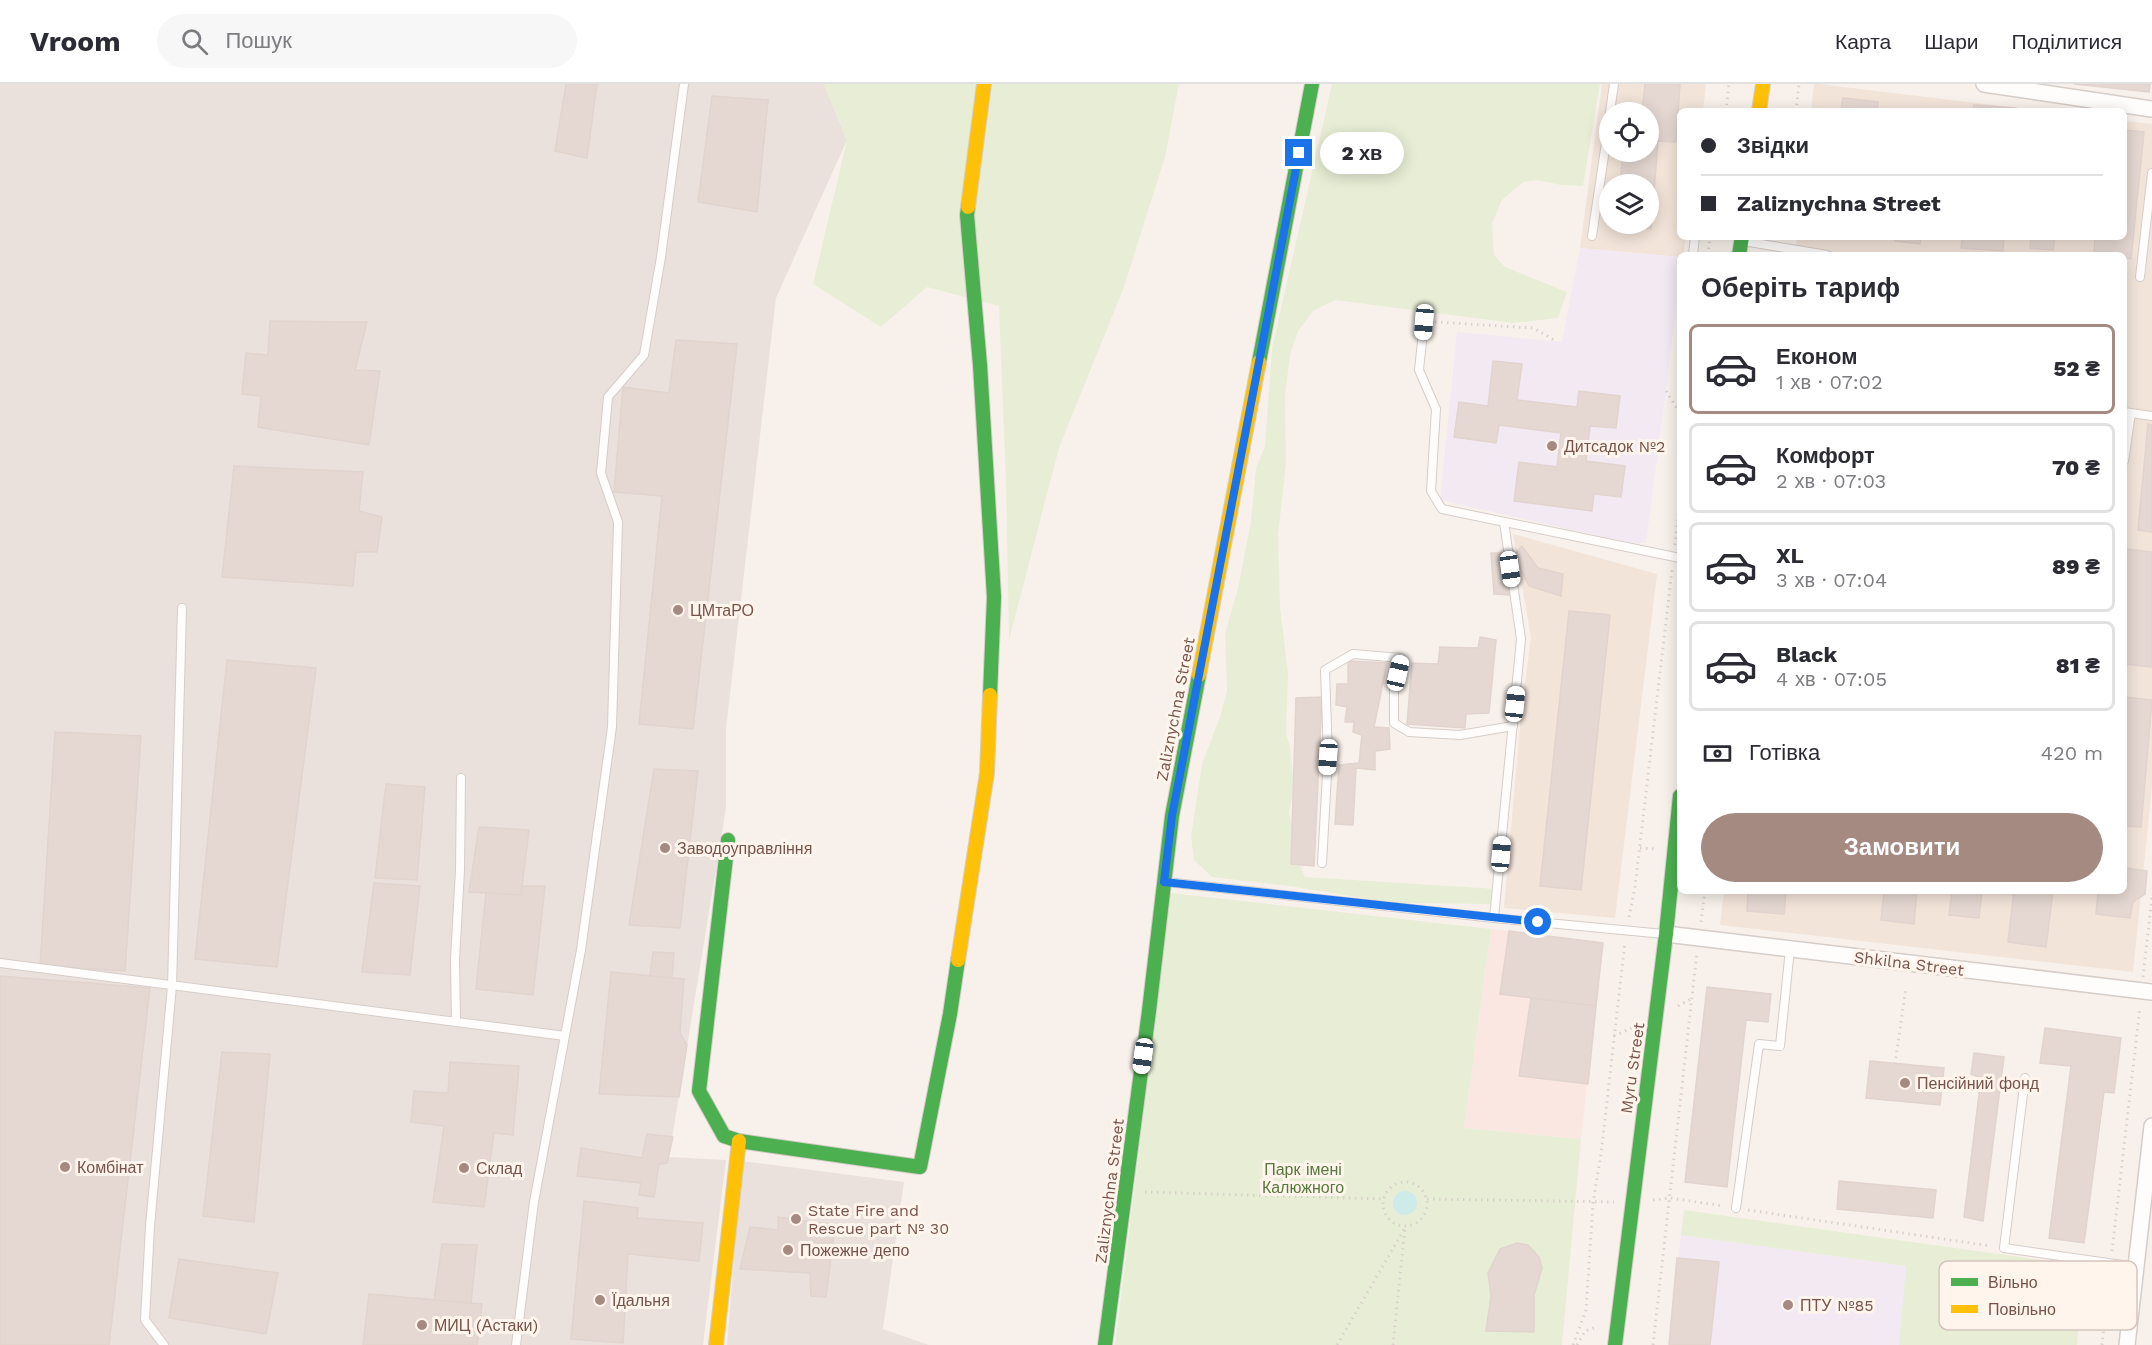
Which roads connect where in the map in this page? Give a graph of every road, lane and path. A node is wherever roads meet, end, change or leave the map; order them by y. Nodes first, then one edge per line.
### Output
1 (684, 84) edge
2 (984, 84) edge
3 (1312, 84) edge
4 (1614, 84) edge
5 (1729, 84) edge
6 (1763, 84) edge
7 (1798, 84) edge
8 (1984, 84) edge
9 (1612, 102) edge
10 (1726, 108) edge
11 (1759, 108) edge
12 (1796, 108) edge
13 (2152, 109) edge
14 (1603, 162) edge
15 (2152, 173) edge
16 (1592, 236) dead end
17 (1741, 244) edge
18 (1804, 252) edge
19 (2140, 277) dead end
20 (1424, 322) joint
21 (1556, 341) dead end
22 (1666, 391) dead end
23 (1677, 408) edge
24 (2127, 413) edge
25 (2152, 416) edge
26 (1504, 522) junction
27 (1677, 557) edge
28 (182, 608) dead end
29 (1513, 726) junction
30 (461, 778) dead end
31 (1677, 826) edge
32 (728, 840) dead end
33 (1322, 863) dead end
34 (1164, 882) junction
35 (1705, 894) edge
36 (2152, 897) edge
37 (1494, 918) junction
38 (1666, 934) junction
39 (1698, 939) junction
40 (1790, 949) junction
41 (0, 963) edge
42 (172, 986) junction
43 (1906, 987) dead end
44 (2147, 991) edge
45 (456, 1022) junction
46 (565, 1036) junction
47 (1895, 1064) dead end
48 (2025, 1078) dead end
49 (2152, 1126) edge
50 (739, 1141) junction
51 (1125, 1192) junction
52 (1384, 1198) junction
53 (1670, 1198) junction
54 (1427, 1199) junction
55 (1593, 1203) dead end
56 (1736, 1208) junction
57 (1406, 1226) junction
58 (2145, 1245) edge
59 (2004, 1248) junction
60 (2097, 1261) edge
61 (2111, 1261) edge
62 (2137, 1265) edge
63 (2104, 1330) edge
64 (2129, 1330) edge
65 (164, 1345) edge
66 (516, 1345) edge
67 (716, 1345) edge
68 (1105, 1345) edge
69 (1338, 1345) edge
70 (1393, 1345) edge
71 (1615, 1345) edge
72 (1653, 1345) edge
73 (2102, 1345) edge
74 (2127, 1345) edge

1 - 46 lane
2 - 50 street
3 - 34 street, Zaliznychna Street
4 - 9 lane
5 - 10 path
6 - 11 street
7 - 12 path
8 - 13 street
14 - 16 lane
15 - 19 lane
17 - 18 lane
20 - 21 path
20 - 26 lane
22 - 23 path
24 - 25 lane
26 - 27 lane
26 - 29 lane
28 - 42 lane
29 - 33 lane
29 - 37 lane
30 - 45 lane
31 - 38 street, Myru Street
32 - 50 street
34 - 37 lane
34 - 51 street, Zaliznychna Street
35 - 39 path
36 - 44 path
37 - 38 lane
38 - 39 street, Shkilna Street
38 - 71 street, Myru Street
39 - 40 street, Shkilna Street
39 - 53 path
40 - 44 street, Shkilna Street
40 - 56 lane
41 - 42 lane
42 - 45 lane
42 - 65 lane
43 - 47 path
44 - 61 path
45 - 46 lane
46 - 66 lane
48 - 59 lane
49 - 58 street
50 - 67 street
51 - 52 path
51 - 68 street, Zaliznychna Street
52 - 54 path
52 - 57 path
53 - 56 path
53 - 72 path
54 - 55 path
54 - 57 path
56 - 59 path
57 - 69 path
57 - 70 path
58 - 62 street
59 - 60 lane
63 - 73 path
64 - 74 street

